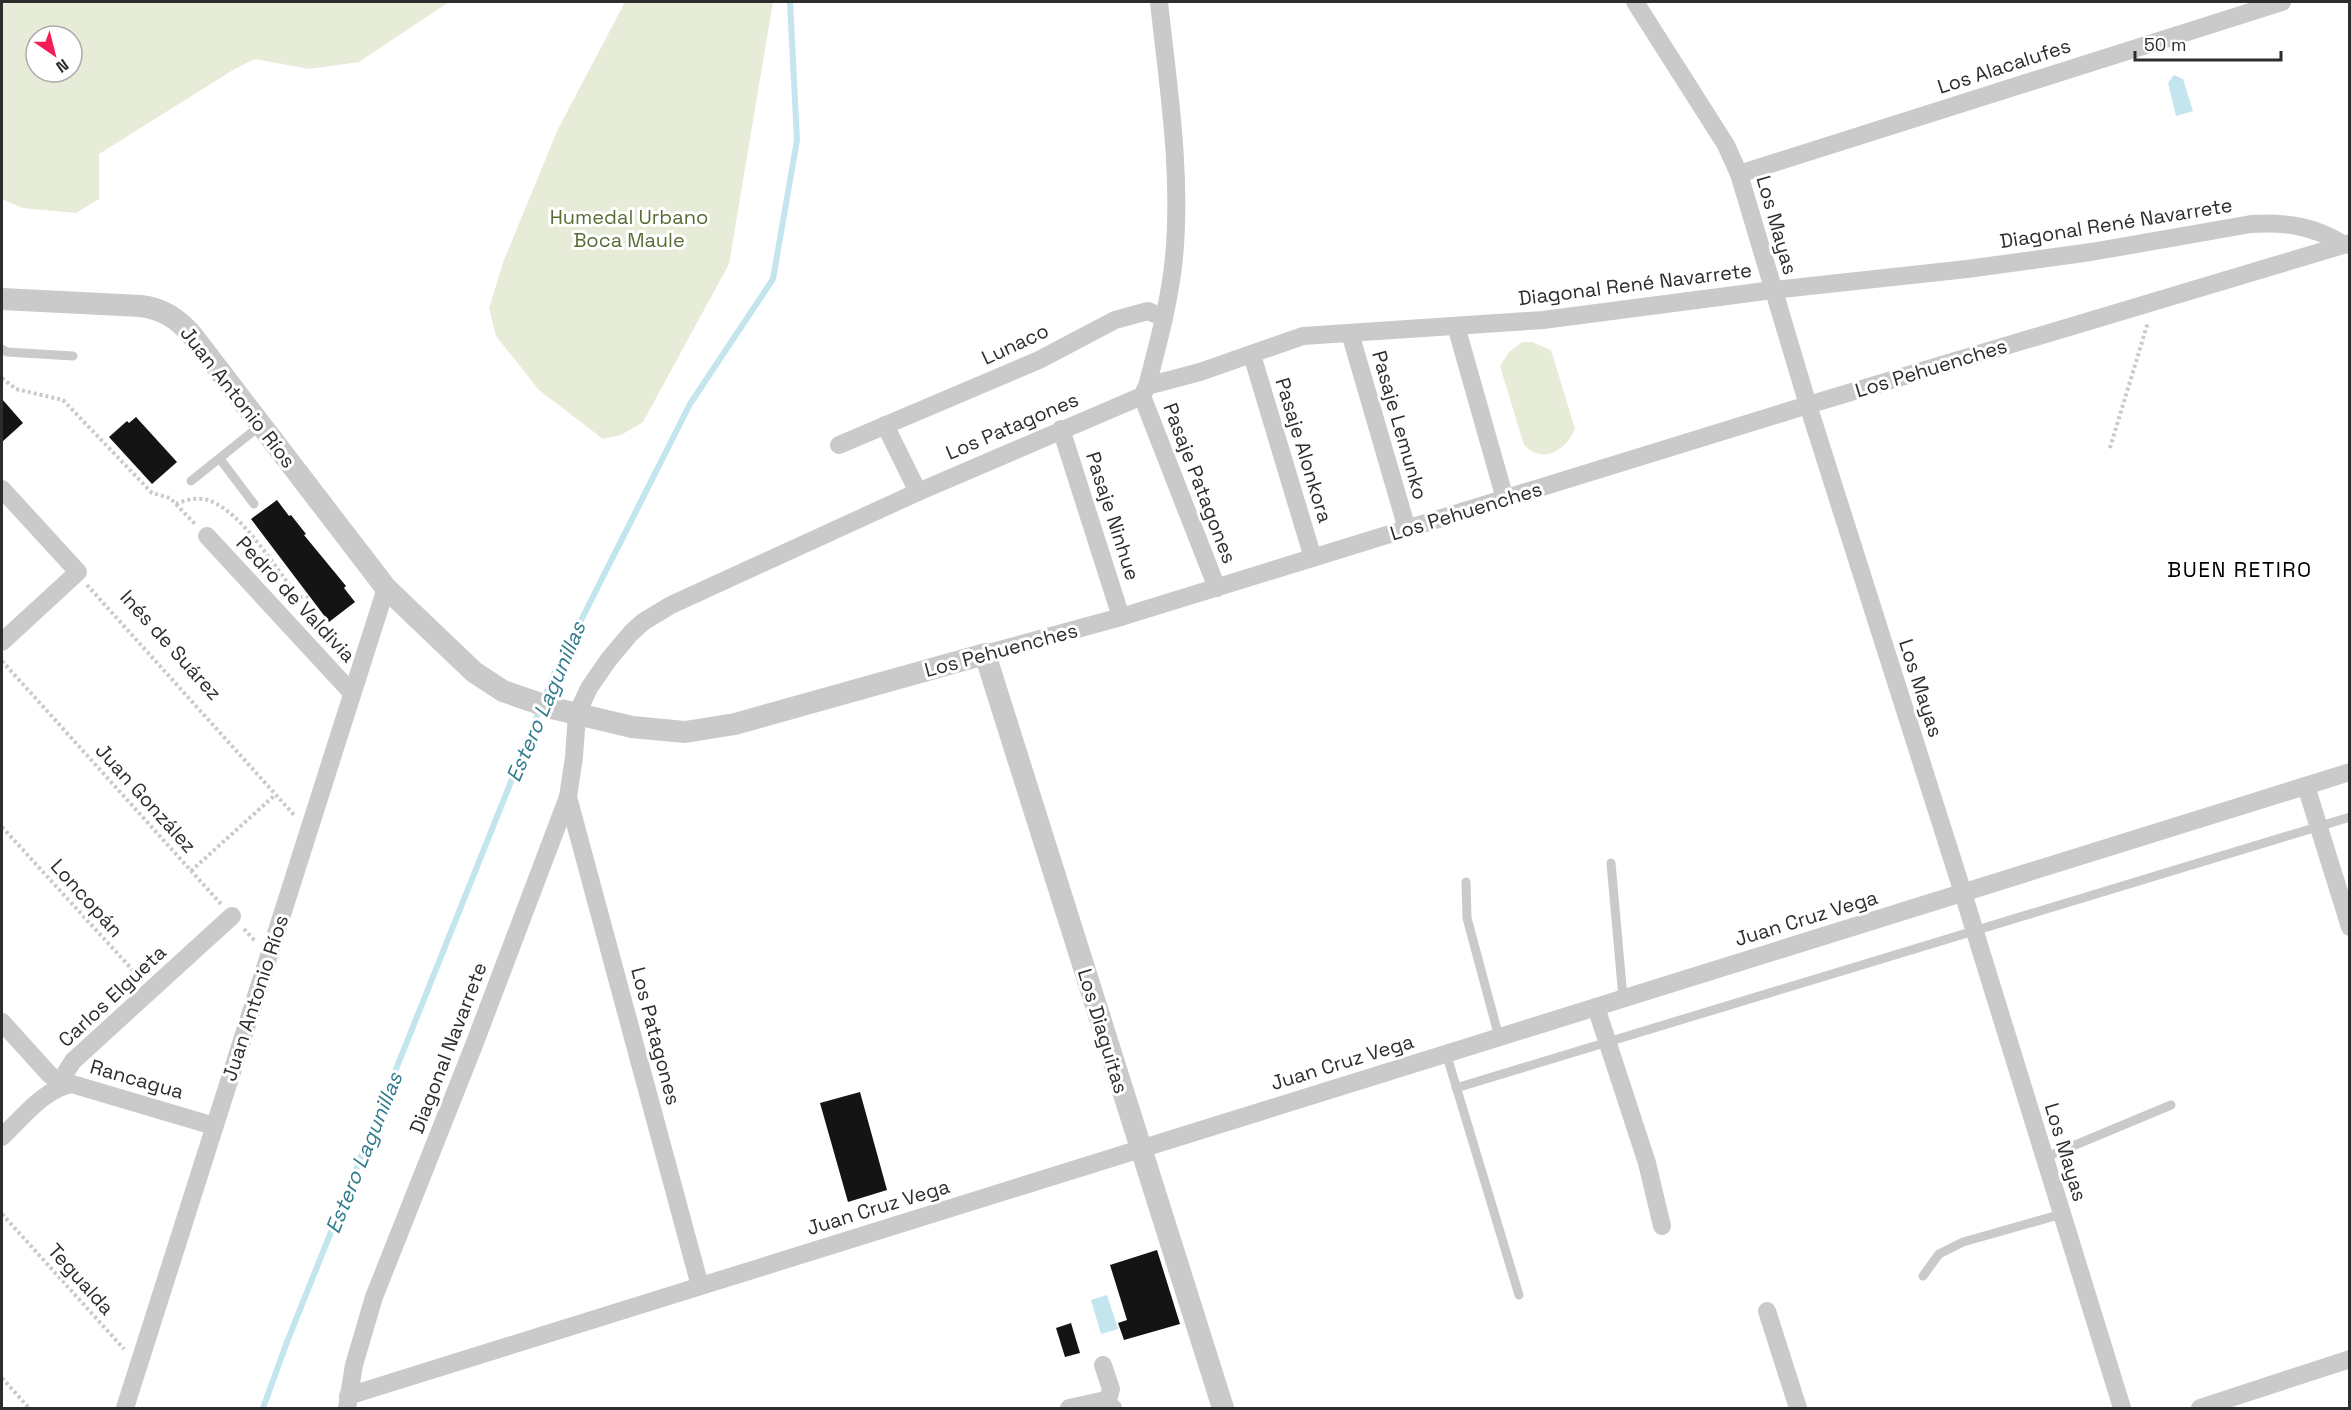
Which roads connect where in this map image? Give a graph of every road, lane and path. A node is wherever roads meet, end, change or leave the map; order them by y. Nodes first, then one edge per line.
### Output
1 (1159, 2) edge
2 (1635, 2) edge
3 (2282, 2) edge
4 (1739, 174) junction
5 (2347, 244) edge
6 (1773, 290) junction
7 (2, 299) edge
8 (2155, 301) junction
9 (1164, 318) junction
10 (1456, 326) junction
11 (1350, 333) junction
12 (2, 350) edge
13 (1252, 355) junction
14 (73, 356) dead end
15 (2, 378) edge
16 (1145, 391) junction
17 (1808, 405) junction
18 (261, 425) junction
19 (885, 425) junction
20 (1061, 429) junction
21 (839, 444) dead end
22 (2110, 448) dead end
23 (219, 459) junction
24 (191, 481) dead end
25 (2, 489) edge
26 (918, 492) junction
27 (1505, 499) junction
28 (176, 504) junction
29 (255, 504) dead end
30 (185, 514) dead end
31 (1407, 529) junction
32 (207, 536) dead end
33 (1313, 558) junction
34 (78, 572) junction
35 (386, 588) junction
36 (1217, 588) junction
37 (311, 598) dead end
38 (1121, 617) junction
39 (2, 642) edge
40 (985, 654) junction
41 (2, 661) edge
42 (352, 693) junction
43 (577, 714) junction
44 (2349, 772) edge
45 (2306, 786) junction
46 (275, 795) junction
47 (568, 797) junction
48 (2349, 817) edge
49 (2319, 826) junction
50 (2, 827) edge
51 (308, 831) junction
52 (1611, 863) dead end
53 (191, 871) junction
54 (1466, 882) dead end
55 (1963, 893) junction
56 (232, 916) junction
57 (2349, 927) edge
58 (1975, 932) junction
59 (268, 955) junction
60 (151, 990) junction
61 (1623, 998) junction
62 (1596, 1007) junction
63 (2, 1022) edge
64 (1499, 1037) junction
65 (1608, 1042) junction
66 (1446, 1053) junction
67 (63, 1085) junction
68 (1456, 1088) junction
69 (2171, 1106) dead end
70 (214, 1126) junction
71 (2, 1137) edge
72 (1140, 1149) junction
73 (2044, 1158) junction
74 (2, 1214) edge
75 (2062, 1214) junction
76 (1662, 1226) dead end
77 (1923, 1276) dead end
78 (700, 1286) junction
79 (1519, 1295) dead end
80 (1767, 1311) dead end
81 (2349, 1359) edge
82 (138, 1365) junction
83 (1103, 1365) dead end
84 (2, 1378) edge
85 (348, 1402) edge
86 (1110, 1406) edge
87 (29, 1408) edge
88 (125, 1408) edge
89 (1069, 1408) edge
90 (1223, 1408) edge
91 (1798, 1408) edge
92 (2122, 1408) edge
93 (2200, 1408) edge

1 - 9 street
2 - 4 street, Los Mayas
3 - 4 street, Los Alacalufes
4 - 6 street, Los Mayas
5 - 6 street, Diagonal René Navarrete
5 - 8 street, Los Pehuenches
6 - 10 street, Diagonal René Navarrete
6 - 17 street, Los Mayas
7 - 18 street, Juan Antonio Ríos
8 - 17 street, Los Pehuenches
8 - 22 path
9 - 16 street
9 - 19 street, Lunaco
10 - 11 street, Diagonal René Navarrete
10 - 27 street
11 - 13 street, Diagonal René Navarrete
11 - 31 street, Pasaje Lemunko
12 - 14 lane
13 - 16 street, Diagonal René Navarrete
13 - 33 street, Pasaje Alonkora
15 - 28 path
16 - 20 street, Los Patagones
16 - 36 street, Pasaje Patagones
17 - 27 street, Los Pehuenches
17 - 55 street, Los Mayas
18 - 23 lane
18 - 35 street, Juan Antonio Ríos
19 - 21 street, Lunaco
19 - 26 street
20 - 26 street, Los Patagones
20 - 38 street, Pasaje Ninhue
23 - 24 lane
23 - 29 lane
25 - 34 street
26 - 43 street, Los Patagones
27 - 31 street, Los Pehuenches
28 - 30 path
28 - 37 path
31 - 33 street, Los Pehuenches
32 - 42 street, Pedro de Valdivia
33 - 36 street, Los Pehuenches
34 - 39 street
34 - 46 path, Inés de Suárez
35 - 42 street, Juan Antonio Ríos
35 - 43 street, Juan Antonio Ríos
36 - 38 street, Los Pehuenches
38 - 40 street, Los Pehuenches
40 - 43 street, Los Pehuenches
40 - 72 street, Los Diaguitas
41 - 53 path, Juan González
42 - 51 street, Juan Antonio Ríos
43 - 47 street, Diagonal Navarrete
44 - 45 street, Juan Cruz Vega
45 - 49 street
45 - 55 street, Juan Cruz Vega
46 - 51 path, Inés de Suárez
46 - 53 path
47 - 78 street, Los Patagones
47 - 85 street, Diagonal Navarrete
48 - 49 lane
49 - 57 street
49 - 58 lane
50 - 60 path, Loncopán
51 - 59 street, Juan Antonio Ríos
52 - 61 lane
53 - 56 path, Juan González
54 - 64 lane
55 - 58 street, Los Mayas
55 - 61 street, Juan Cruz Vega
56 - 59 path, Juan González
56 - 60 street, Carlos Elgueta
58 - 65 lane
58 - 73 street, Los Mayas
59 - 70 street, Juan Antonio Ríos
60 - 67 street, Carlos Elgueta
61 - 62 street, Juan Cruz Vega
62 - 64 street, Juan Cruz Vega
62 - 65 street
63 - 67 street, Rancagua
64 - 66 street, Juan Cruz Vega
65 - 68 lane
65 - 76 street
66 - 68 lane
66 - 72 street, Juan Cruz Vega
67 - 70 street, Rancagua
67 - 71 street, Carlos Elgueta
68 - 79 lane
69 - 73 lane
70 - 82 street, Juan Antonio Ríos
72 - 78 street, Juan Cruz Vega
72 - 90 street, Los Diaguitas
73 - 75 street, Los Mayas
74 - 82 path, Tegualda
75 - 77 lane
75 - 92 street, Los Mayas
78 - 85 street, Juan Cruz Vega
80 - 91 street
81 - 93 street
82 - 88 street, Juan Antonio Ríos
83 - 86 street
84 - 87 path
86 - 89 street

